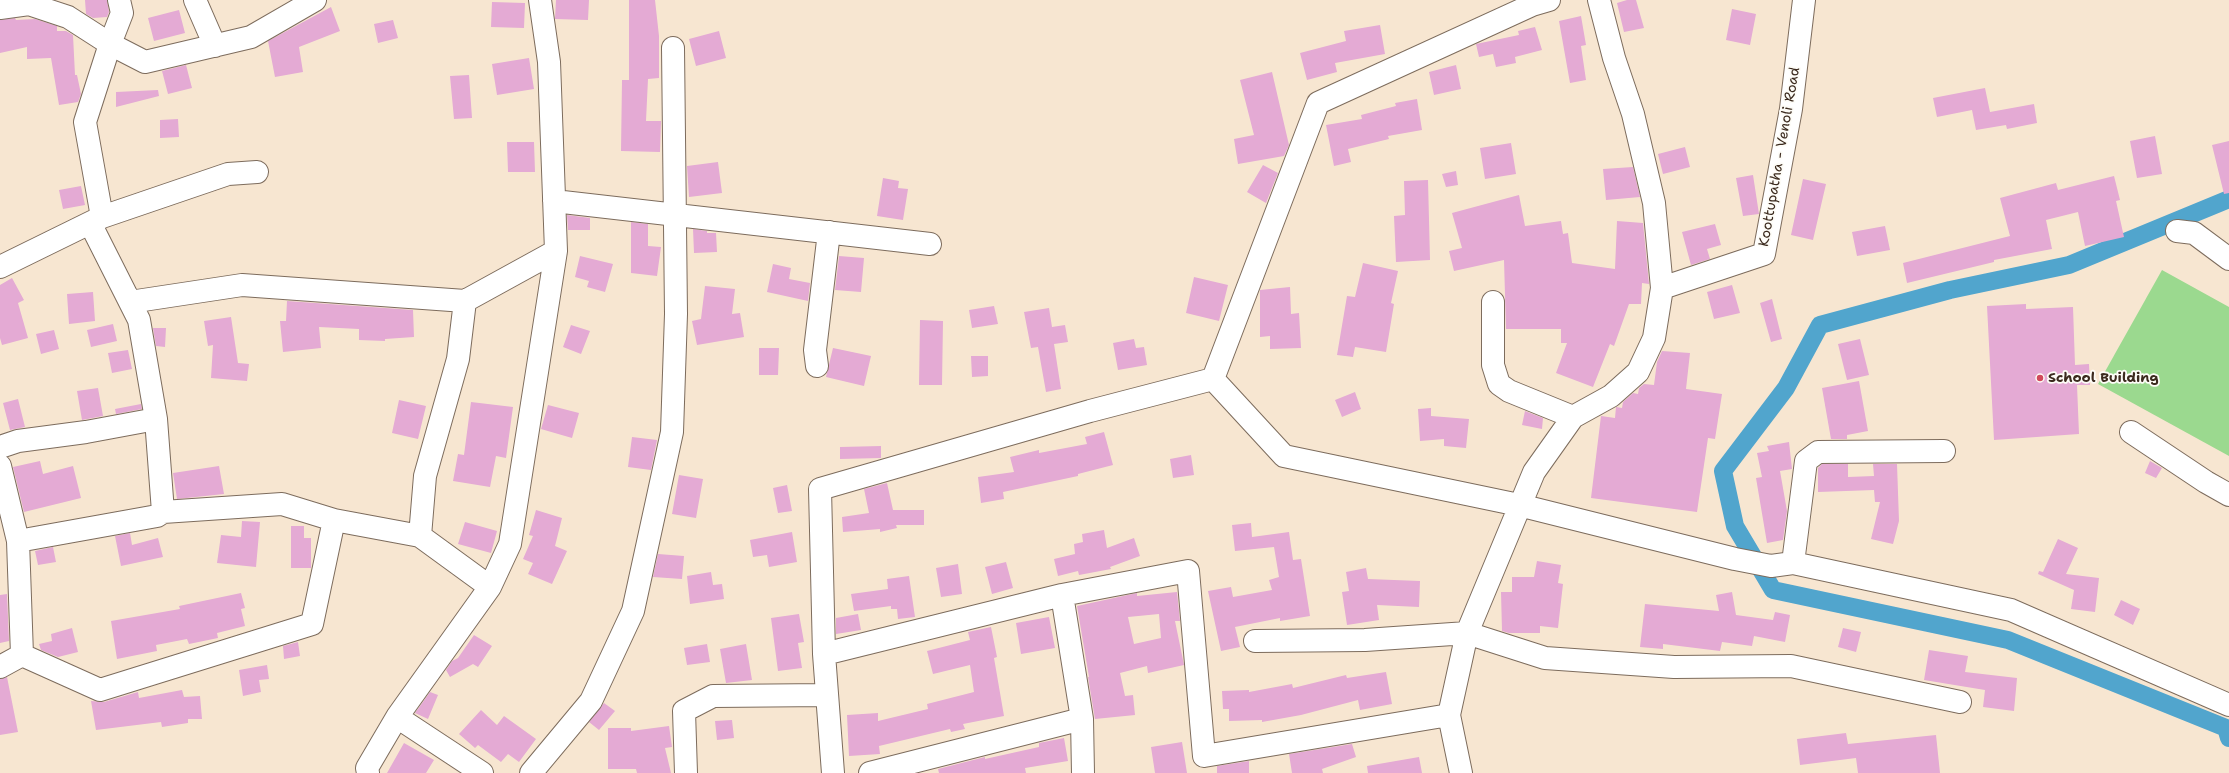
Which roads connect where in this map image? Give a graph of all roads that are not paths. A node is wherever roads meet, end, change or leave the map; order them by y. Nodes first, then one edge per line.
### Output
1 (120, 0) edge
2 (195, 0) edge
3 (316, 0) edge
4 (540, 0) edge
5 (1599, 0) edge
6 (1804, 0) edge
7 (1537, 2) edge
8 (0, 8) edge
9 (110, 44) junction
10 (215, 46) junction
11 (673, 48) dead end
12 (257, 172) dead end
13 (554, 201) junction
14 (674, 215) junction
15 (96, 220) junction
16 (2177, 231) dead end
17 (829, 232) junction
18 (930, 244) dead end
19 (556, 251) junction
20 (2229, 259) edge
21 (1, 261) edge
22 (1662, 288) junction
23 (465, 301) junction
24 (130, 302) junction
25 (1493, 302) dead end
26 (816, 366) dead end
27 (1213, 379) junction
28 (1572, 417) junction
29 (156, 419) junction
30 (2131, 432) dead end
31 (0, 447) edge
32 (1944, 451) dead end
33 (0, 466) edge
34 (2229, 495) edge
35 (1520, 505) junction
36 (163, 512) junction
37 (334, 520) junction
38 (420, 536) junction
39 (18, 540) junction
40 (1793, 563) junction
41 (490, 587) junction
42 (1062, 595) junction
43 (1467, 633) junction
44 (1255, 641) dead end
45 (824, 654) junction
46 (22, 655) junction
47 (0, 667) edge
48 (826, 695) junction
49 (1960, 702) dead end
50 (2229, 705) edge
51 (1449, 715) junction
52 (397, 717) junction
53 (1082, 719) junction
54 (1205, 764) edge
55 (368, 773) edge
56 (482, 773) edge
57 (531, 773) edge
58 (686, 773) edge
59 (833, 773) edge
60 (870, 773) edge
61 (1083, 773) edge
62 (1461, 773) edge

1 - 9 street
2 - 10 street
3 - 10 street
4 - 13 street
5 - 22 street
6 - 22 street, Koottupatha - Venoli Road
7 - 27 street
8 - 9 street
9 - 10 street
9 - 15 street
11 - 14 street
12 - 15 street
13 - 14 street
13 - 19 street
14 - 17 street
14 - 57 street
15 - 21 street
15 - 24 street
16 - 20 street
17 - 18 street
17 - 26 street
19 - 23 street
19 - 41 street
22 - 28 street
23 - 24 street
23 - 38 street
24 - 29 street
25 - 28 street
27 - 35 street
27 - 45 street
28 - 35 street
29 - 31 street
29 - 36 street
30 - 34 street
32 - 40 street
33 - 39 street
35 - 40 street
35 - 43 street
36 - 37 street
36 - 39 street
37 - 38 street
37 - 46 street
38 - 41 street
39 - 46 street
40 - 50 street
41 - 52 street
42 - 45 street
42 - 53 street
42 - 54 street
43 - 44 street
43 - 49 street
43 - 51 street
45 - 48 street
46 - 47 street
48 - 58 street
48 - 59 street
51 - 54 street
51 - 62 street
52 - 55 street
52 - 56 street
53 - 60 street
53 - 61 street

